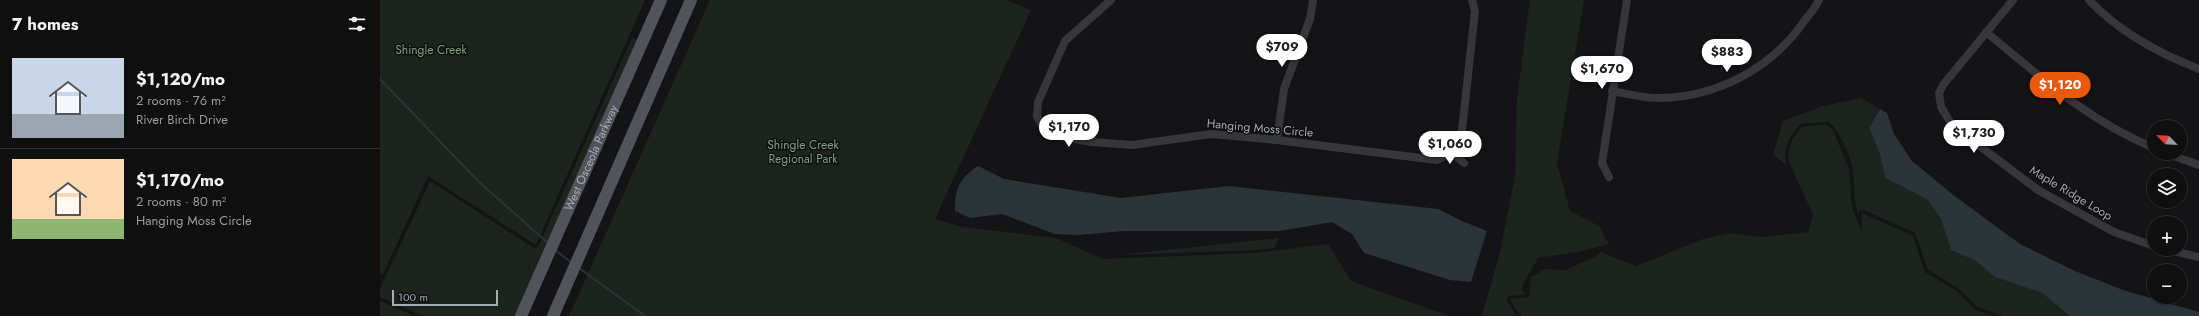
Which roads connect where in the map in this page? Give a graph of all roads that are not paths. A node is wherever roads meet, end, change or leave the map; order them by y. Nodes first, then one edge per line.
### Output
1 (661, 0) edge
2 (691, 0) edge
3 (1111, 0) edge
4 (1313, 0) edge
5 (1472, 0) edge
6 (1627, 0) edge
7 (1819, 0) edge
8 (2013, 0) edge
9 (2089, 0) edge
10 (1986, 32) junction
11 (2199, 69) edge
12 (1612, 91) junction
13 (1277, 140) junction
14 (2147, 145) edge
15 (1452, 153) junction
16 (2185, 160) edge
17 (1464, 163) dead end
18 (2199, 165) edge
19 (1609, 177) dead end
20 (2147, 244) edge
21 (2187, 254) edge
22 (2199, 257) edge
23 (521, 316) edge
24 (553, 316) edge

1 - 23 main road, West Osceola Parkway
2 - 24 main road
3 - 13 street, Hanging Moss Circle
4 - 13 street
5 - 15 street
6 - 12 street
7 - 12 street
8 - 10 street, Maple Ridge Loop
9 - 11 street
10 - 14 street
10 - 20 street, Maple Ridge Loop
12 - 19 street
13 - 15 street, Hanging Moss Circle
15 - 17 street
16 - 18 street
21 - 22 street

